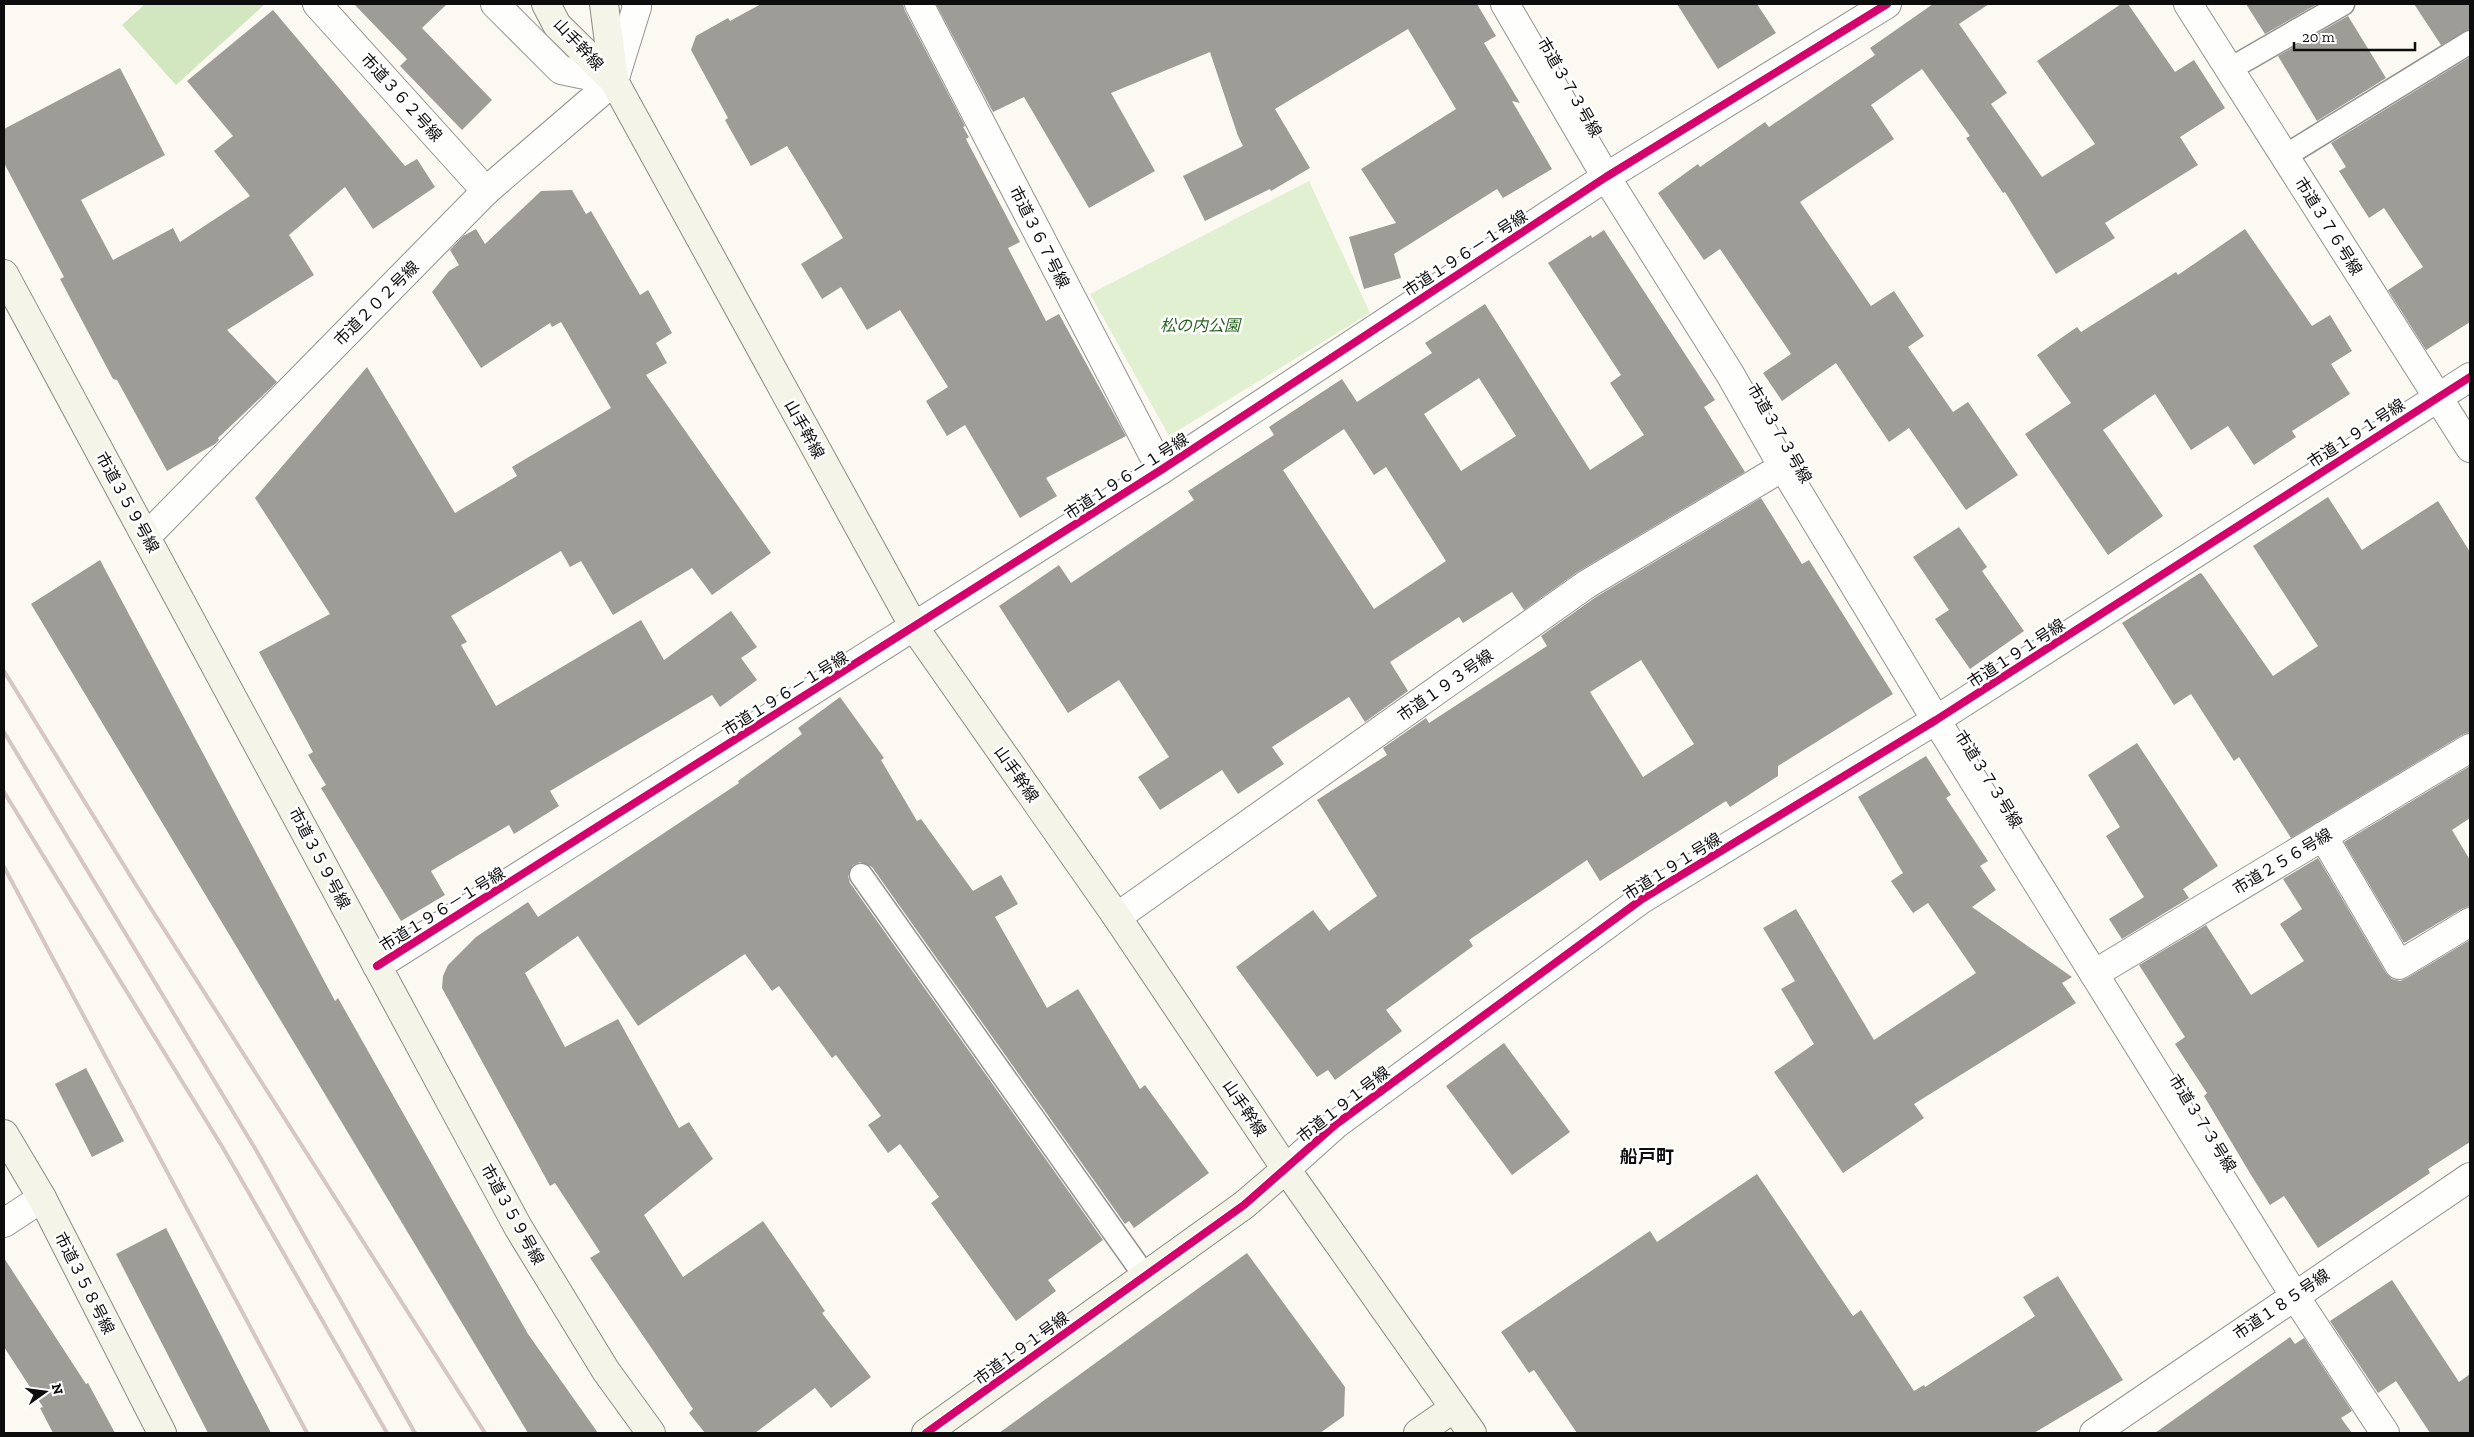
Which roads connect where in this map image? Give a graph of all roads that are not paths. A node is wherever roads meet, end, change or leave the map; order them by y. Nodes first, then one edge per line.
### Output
1 (318, 4) edge
2 (495, 4) edge
3 (546, 4) edge
4 (604, 4) edge
5 (919, 4) edge
6 (1505, 4) edge
7 (1887, 4) edge
8 (2188, 4) edge
9 (2344, 4) edge
10 (643, 5) edge
11 (2470, 42) edge
12 (2230, 69) junction
13 (614, 81) junction
14 (2285, 156) junction
15 (1606, 177) junction
16 (486, 191) junction
17 (4, 274) edge
18 (2470, 377) edge
19 (2437, 398) junction
20 (2470, 448) edge
21 (1783, 467) junction
22 (1160, 470) junction
23 (147, 536) junction
24 (914, 627) junction
25 (1936, 720) junction
26 (2470, 748) edge
27 (2323, 836) junction
28 (862, 875) dead end
29 (1116, 917) junction
30 (2470, 922) edge
31 (377, 966) junction
32 (2094, 974) junction
33 (4, 1134) edge
34 (1286, 1169) junction
35 (2470, 1177) edge
36 (42, 1198) junction
37 (4, 1222) edge
38 (1145, 1276) junction
39 (2294, 1295) junction
40 (1454, 1408) junction
41 (162, 1433) edge
42 (651, 1433) edge
43 (926, 1433) edge
44 (1418, 1433) edge
45 (1472, 1433) edge
46 (2094, 1433) edge
47 (2385, 1433) edge

1 - 16 street, 市道３６２号線
2 - 13 street
3 - 13 street, 山手幹線
4 - 13 street, 山手幹線
5 - 22 street, 市道３６７号線
6 - 15 street, 市道３７３号線
7 - 15 street, 市道１９６－１号線
8 - 12 street, 市道３７６号線
9 - 12 lane
10 - 13 street
11 - 14 lane
12 - 14 street, 市道３７６号線
13 - 16 street, 市道２０２号線
13 - 24 street, 山手幹線
14 - 19 street, 市道３７６号線
15 - 21 street, 市道３７３号線
15 - 22 street, 市道１９６－１号線
16 - 23 street, 市道２０２号線
17 - 23 street, 市道３５９号線
18 - 19 street, 市道１９１号線
19 - 20 street, 市道３７６号線
19 - 25 street, 市道１９１号線
21 - 25 street, 市道３７３号線
21 - 29 street, 市道１９３号線
22 - 24 street, 市道１９６－１号線
23 - 31 street, 市道３５９号線
24 - 29 street, 山手幹線
24 - 31 street, 市道１９６－１号線
25 - 32 street, 市道３７３号線
25 - 34 street, 市道１９１号線
26 - 27 street, 市道２５６号線
27 - 30 street
27 - 32 street, 市道２５６号線
28 - 38 lane
29 - 34 street, 山手幹線
31 - 42 street, 市道３５９号線
32 - 39 street, 市道３７３号線
33 - 36 street, 市道３５８号線
34 - 38 street, 市道１９１号線
34 - 40 street, 山手幹線
35 - 39 street, 市道１８５号線
36 - 37 street
36 - 41 street, 市道３５８号線
38 - 43 street, 市道１９１号線
39 - 46 street, 市道１８５号線
39 - 47 street, 市道３７３号線
40 - 44 street
40 - 45 street, 山手幹線

